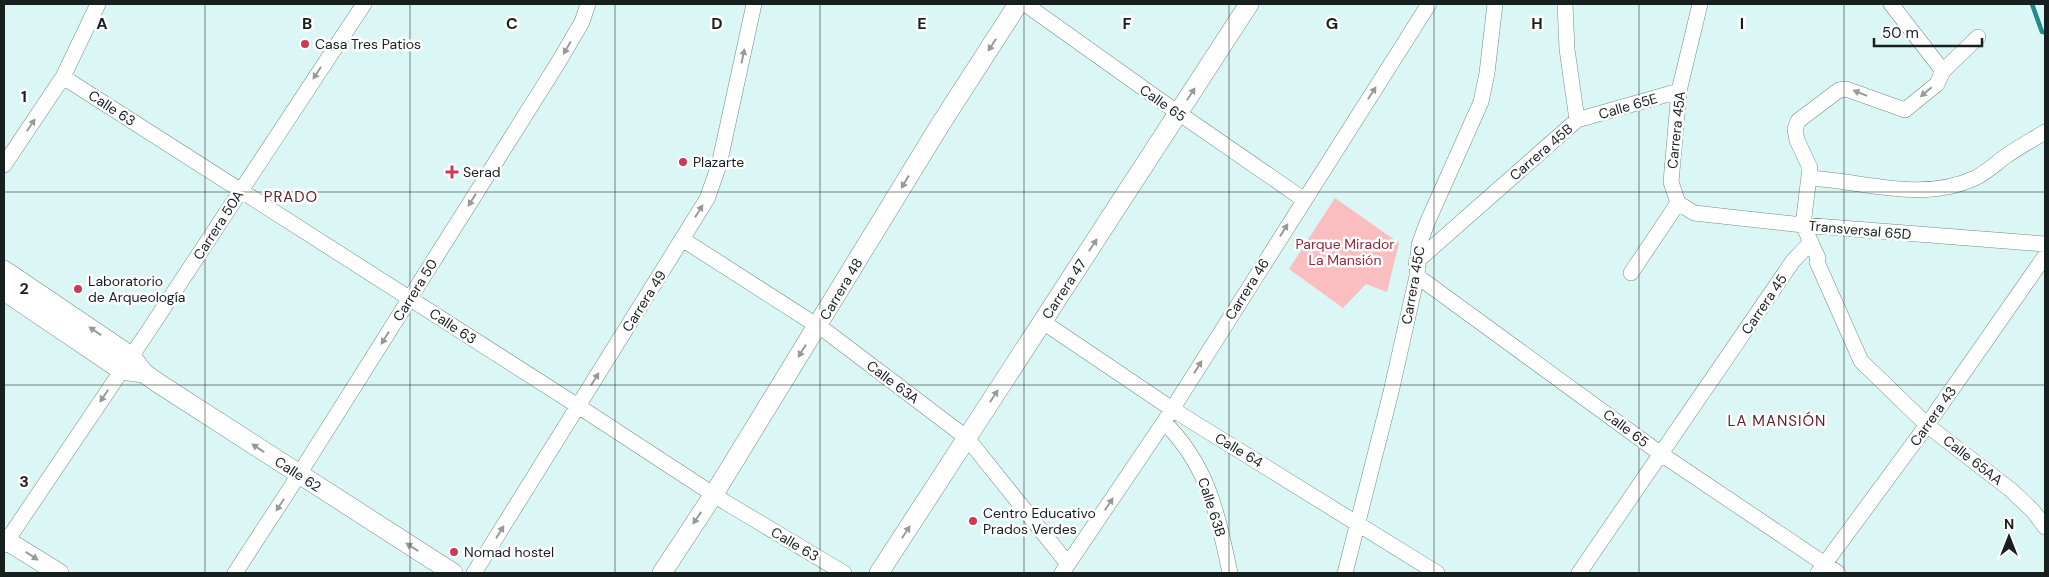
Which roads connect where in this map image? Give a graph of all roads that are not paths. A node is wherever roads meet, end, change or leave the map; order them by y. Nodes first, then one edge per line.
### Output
1 (98, 4) edge
2 (364, 4) edge
3 (588, 4) edge
4 (754, 4) edge
5 (1018, 4) edge
6 (1025, 4) edge
7 (1249, 4) edge
8 (1429, 4) edge
9 (1495, 4) edge
10 (1565, 4) edge
11 (1700, 4) edge
12 (1891, 4) edge
13 (1978, 37) dead end
14 (1943, 71) junction
15 (63, 77) junction
16 (1679, 91) junction
17 (1178, 113) junction
18 (1577, 120) junction
19 (2045, 132) edge
20 (4, 166) edge
21 (1809, 178) junction
22 (241, 190) junction
23 (1303, 199) junction
24 (1678, 203) junction
25 (1804, 225) junction
26 (682, 239) junction
27 (1811, 242) junction
28 (2045, 244) edge
29 (2045, 256) edge
30 (1416, 269) junction
31 (4, 270) edge
32 (1631, 273) dead end
33 (4, 291) edge
34 (410, 298) junction
35 (1043, 322) junction
36 (818, 326) junction
37 (126, 363) junction
38 (578, 406) junction
39 (1168, 415) junction
40 (1927, 425) junction
41 (967, 438) junction
42 (1661, 454) junction
43 (300, 474) junction
44 (714, 494) junction
45 (1358, 522) junction
46 (2045, 527) edge
47 (5, 542) edge
48 (1821, 568) edge
49 (1065, 569) edge
50 (59, 573) edge
51 (235, 573) edge
52 (453, 573) edge
53 (474, 573) edge
54 (662, 573) edge
55 (844, 573) edge
56 (879, 573) edge
57 (1230, 573) edge
58 (1345, 573) edge
59 (1437, 573) edge
60 (1580, 573) edge
61 (1838, 573) edge

1 - 15 street
2 -> 22 street, Carrera 50A
3 -> 34 street, Carrera 50
26 -> 4 street, Carrera 49
5 -> 36 main road, Carrera 48
6 - 17 street, Calle 65
17 -> 7 main road, Carrera 47
23 -> 8 street, Carrera 46
9 - 30 street, Carrera 45C
10 - 18 street, Carrera 45B
11 - 16 street, Carrera 45A
12 - 14 street
13 - 14 street
14 -> 21 street
20 -> 15 street
15 - 22 street, Calle 63
16 - 18 street, Calle 65E
16 - 24 street, Carrera 45A
17 - 23 street, Calle 65
35 -> 17 main road, Carrera 47
18 - 30 street, Carrera 45B
19 - 21 street
21 - 25 street
22 - 34 street, Calle 63
22 - 37 street, Carrera 50A
39 -> 23 street, Carrera 46
24 - 25 street, Transversal 65D
24 - 32 street
25 - 27 street
25 - 28 street, Transversal 65D
26 - 36 street, Calle 63A
38 -> 26 street, Carrera 49
27 - 40 street, Calle 65AA
27 - 42 street, Carrera 45
29 - 40 street, Carrera 43
30 - 42 street, Calle 65
30 - 45 street, Carrera 45C
37 -> 31 main road, Calle 62
33 - 37 main road, Calle 62
34 - 38 street, Calle 63
34 -> 43 street, Carrera 50
35 - 39 street, Calle 64
41 -> 35 main road, Carrera 47
36 - 41 street, Calle 63A
36 -> 44 main road, Carrera 48
43 -> 37 main road, Calle 62
37 -> 47 street, Carrera 50A
38 - 44 street, Calle 63
53 -> 38 street, Carrera 49
39 - 45 street, Calle 64
49 -> 39 street, Carrera 46
39 - 57 street, Calle 63B
40 - 46 street, Calle 65AA
40 - 48 street, Carrera 43
41 - 49 street, Calle 63A
56 -> 41 main road, Carrera 47
42 - 48 street, Calle 65
42 - 60 street, Carrera 45
43 -> 51 street, Carrera 50
52 -> 43 main road, Calle 62
44 -> 54 main road, Carrera 48
44 - 55 street, Calle 63
45 - 58 street, Carrera 45C
45 - 59 street, Calle 64
47 -> 50 main road
48 - 61 street, Calle 65

